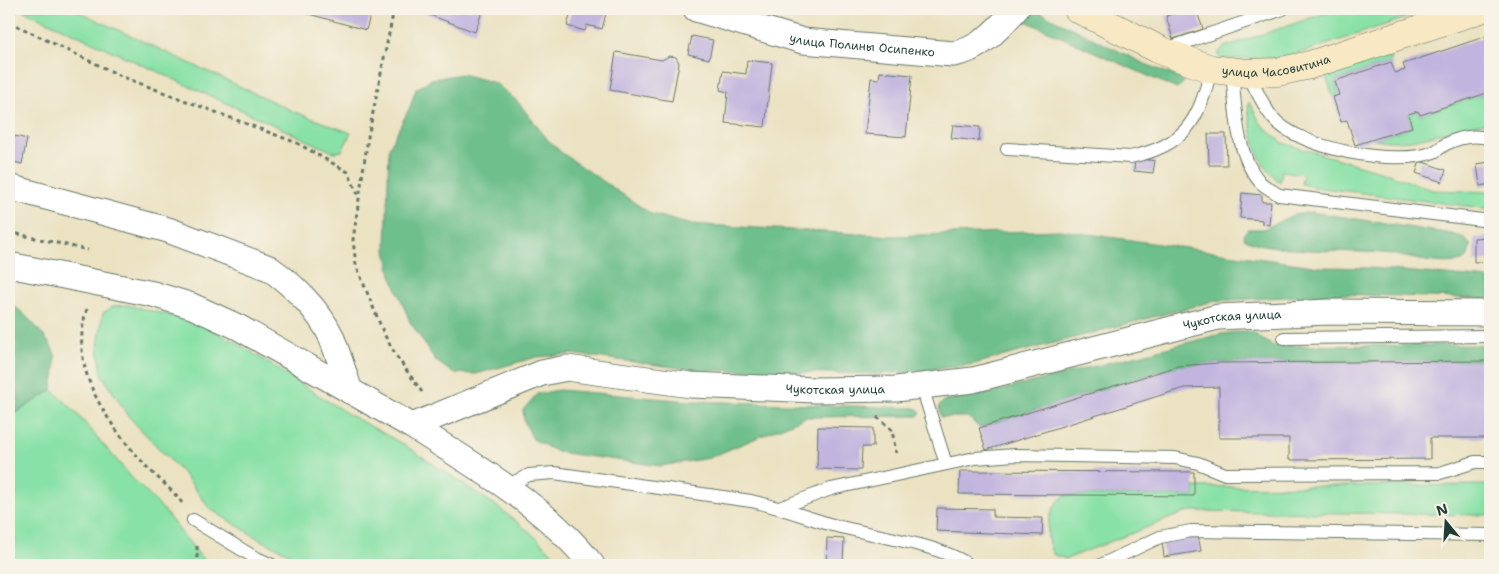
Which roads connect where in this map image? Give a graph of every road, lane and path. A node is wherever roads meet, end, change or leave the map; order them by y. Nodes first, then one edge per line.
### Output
1 (394, 9) edge
2 (696, 9) edge
3 (1016, 9) edge
4 (1078, 9) edge
5 (1283, 9) edge
6 (1481, 9) edge
7 (9, 22) edge
8 (1162, 51) junction
9 (1230, 72) junction
10 (1490, 139) edge
11 (1008, 149) dead end
12 (9, 187) edge
13 (359, 198) junction
14 (1490, 221) edge
15 (9, 265) edge
16 (96, 282) junction
17 (1490, 314) edge
18 (1490, 336) edge
19 (1284, 338) dead end
20 (922, 387) junction
21 (350, 391) junction
22 (439, 416) junction
23 (875, 416) dead end
24 (412, 426) junction
25 (1490, 462) edge
26 (946, 464) junction
27 (898, 475) junction
28 (506, 486) junction
29 (782, 508) junction
30 (193, 520) junction
31 (1490, 535) edge
32 (197, 565) edge
33 (272, 565) edge
34 (592, 565) edge
35 (969, 565) edge
36 (1101, 565) edge

1 - 13 path
2 - 3 street, улица Полины Осипенко
4 - 8 street, улица Часовитина
5 - 8 lane
6 - 9 street, улица Часовитина
7 - 13 path
8 - 9 street, улица Часовитина
9 - 10 lane
9 - 11 lane
9 - 14 lane
12 - 21 street
13 - 22 path
15 - 16 street
16 - 21 street
16 - 30 path
17 - 20 street, Чукотская улица
18 - 19 lane
20 - 22 street, Чукотская улица
20 - 26 lane
21 - 24 street
22 - 24 street, Чукотская улица
23 - 27 path
24 - 28 street
25 - 26 lane
26 - 27 lane
27 - 29 lane
28 - 29 lane
28 - 34 street
29 - 35 lane
30 - 32 path
30 - 33 lane
31 - 36 lane

